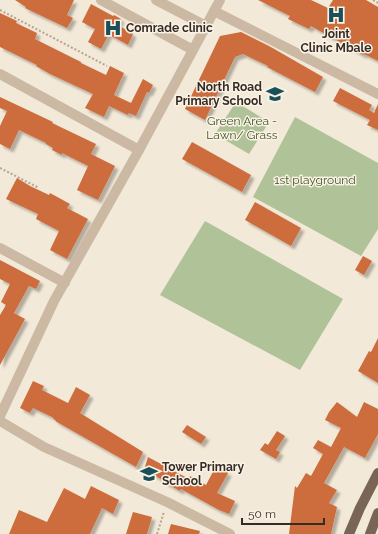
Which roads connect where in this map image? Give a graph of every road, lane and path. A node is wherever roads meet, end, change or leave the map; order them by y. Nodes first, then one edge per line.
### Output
1 (101, 0) edge
2 (156, 0) edge
3 (220, 0) edge
4 (373, 0) edge
5 (378, 3) edge
6 (0, 10) edge
7 (214, 11) junction
8 (206, 26) junction
9 (193, 50) junction
10 (107, 66) dead end
11 (0, 74) edge
12 (378, 94) edge
13 (139, 150) junction
14 (0, 168) edge
15 (39, 188) dead end
16 (0, 248) edge
17 (65, 283) junction
18 (0, 416) edge
19 (0, 421) edge
20 (378, 472) edge
21 (167, 502) junction
22 (378, 513) edge
23 (157, 534) edge
24 (230, 534) edge
25 (349, 534) edge
26 (370, 534) edge

1 - 9 street
2 - 8 street
3 - 7 street
4 - 5 path
6 - 10 path
7 - 8 street
7 - 12 street
8 - 9 street
9 - 13 street
11 - 13 street
13 - 17 street
14 - 15 path
16 - 17 street
17 - 18 street
19 - 21 street
20 - 25 main road
21 - 23 path
21 - 24 street
22 - 26 main road

